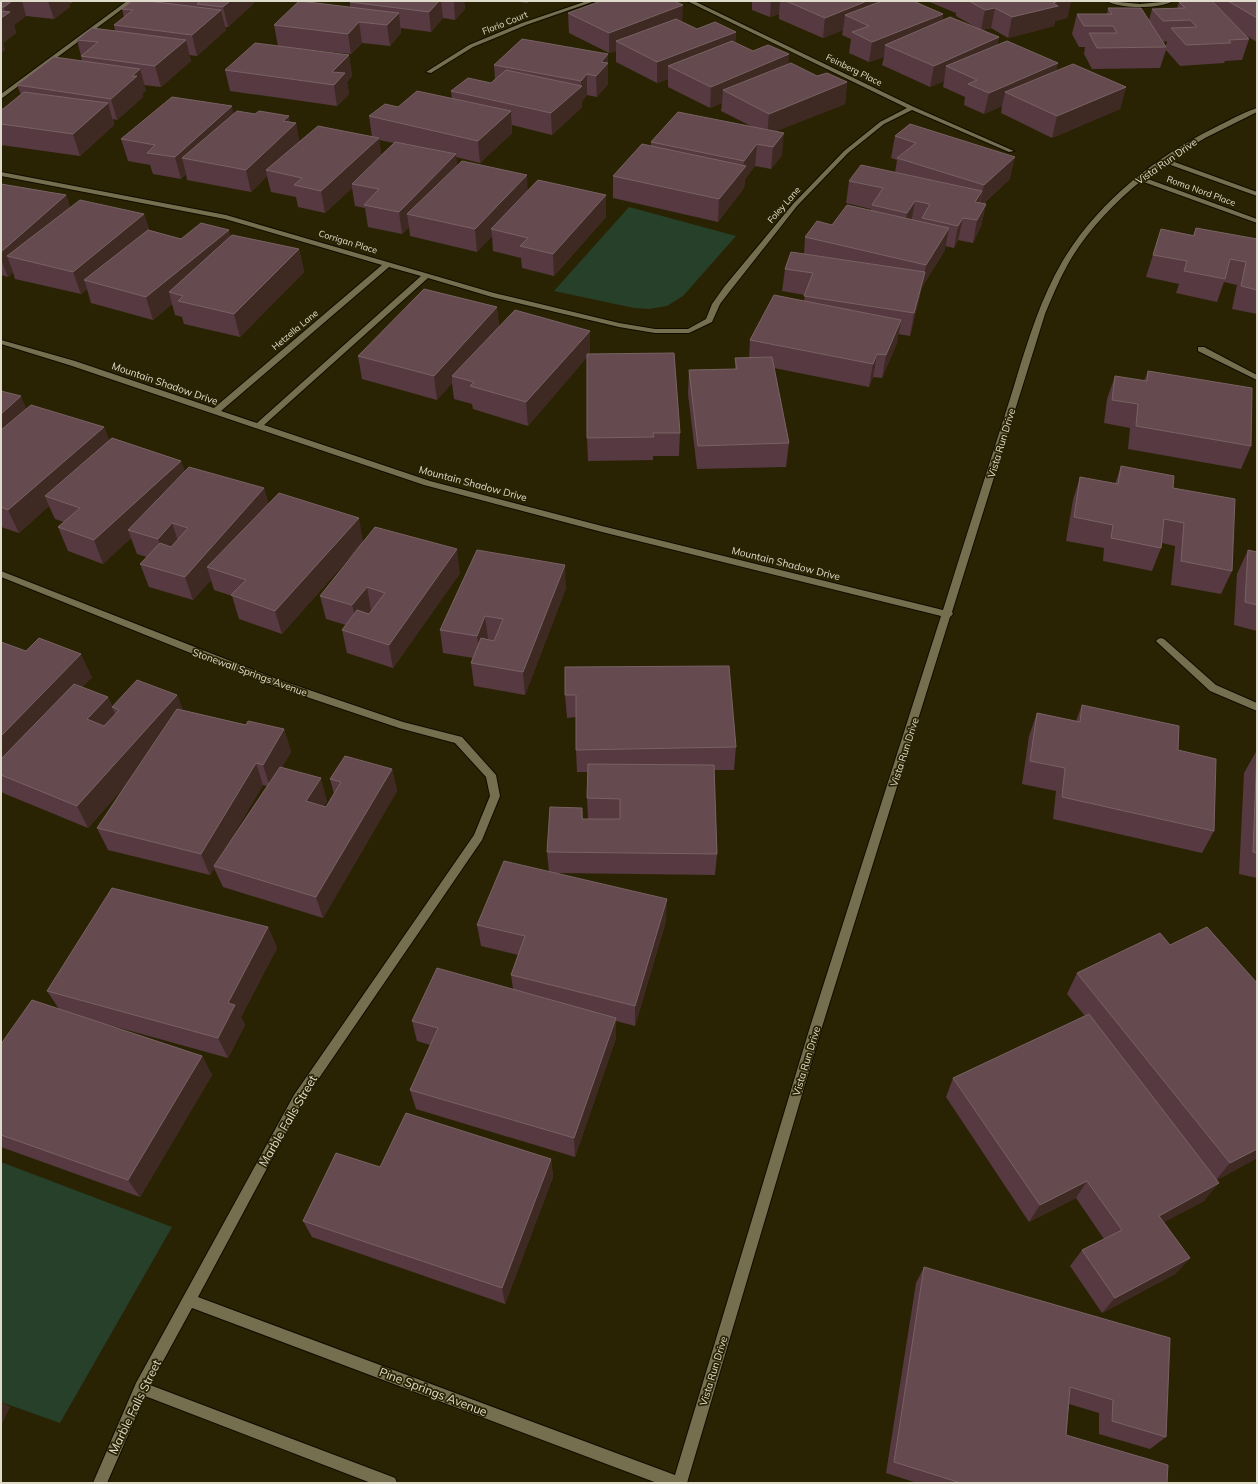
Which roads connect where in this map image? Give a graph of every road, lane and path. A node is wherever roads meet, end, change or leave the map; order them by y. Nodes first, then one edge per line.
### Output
1 (130, 1) edge
2 (592, 1) edge
3 (690, 1) edge
4 (1110, 1) edge
5 (1170, 1) edge
6 (429, 72) dead end
7 (1, 97) edge
8 (912, 108) junction
9 (1257, 110) edge
10 (1012, 151) dead end
11 (1164, 160) junction
12 (1, 174) edge
13 (1140, 178) junction
14 (1257, 194) edge
15 (1257, 221) edge
16 (388, 264) junction
17 (426, 276) junction
18 (689, 330) joint
19 (1, 342) edge
20 (1202, 349) dead end
21 (1257, 378) edge
22 (214, 412) junction
23 (258, 426) junction
24 (1, 574) edge
25 (948, 614) junction
26 (1161, 641) dead end
27 (1257, 707) edge
28 (491, 775) joint
29 (190, 1301) junction
30 (142, 1388) junction
31 (100, 1483) edge
32 (390, 1483) edge
33 (676, 1483) edge
34 (680, 1483) edge

1 - 7 street
2 - 6 street, Florio Court
3 - 8 street, Feinberg Place
4 - 5 street
8 - 10 street, Feinberg Place
8 - 18 street, Foley Lane
9 - 11 street, Vista Run Drive
11 - 13 street, Vista Run Drive
11 - 14 street, Roma Nord Place
12 - 16 street, Corrigan Place
13 - 15 street, Roma Nord Place
13 - 25 street, Vista Run Drive
16 - 17 street, Corrigan Place
16 - 22 street, Hetzella Lane
17 - 18 street, Corrigan Place
17 - 23 street
19 - 22 street, Mountain Shadow Drive
20 - 21 street
22 - 23 street, Mountain Shadow Drive
23 - 25 street, Mountain Shadow Drive
24 - 28 street, Stonewall Springs Avenue
25 - 34 street, Vista Run Drive
26 - 27 street
28 - 29 street, Marble Falls Street
29 - 30 street, Marble Falls Street
29 - 33 street, Pine Springs Avenue
30 - 31 street, Marble Falls Street
30 - 32 street

